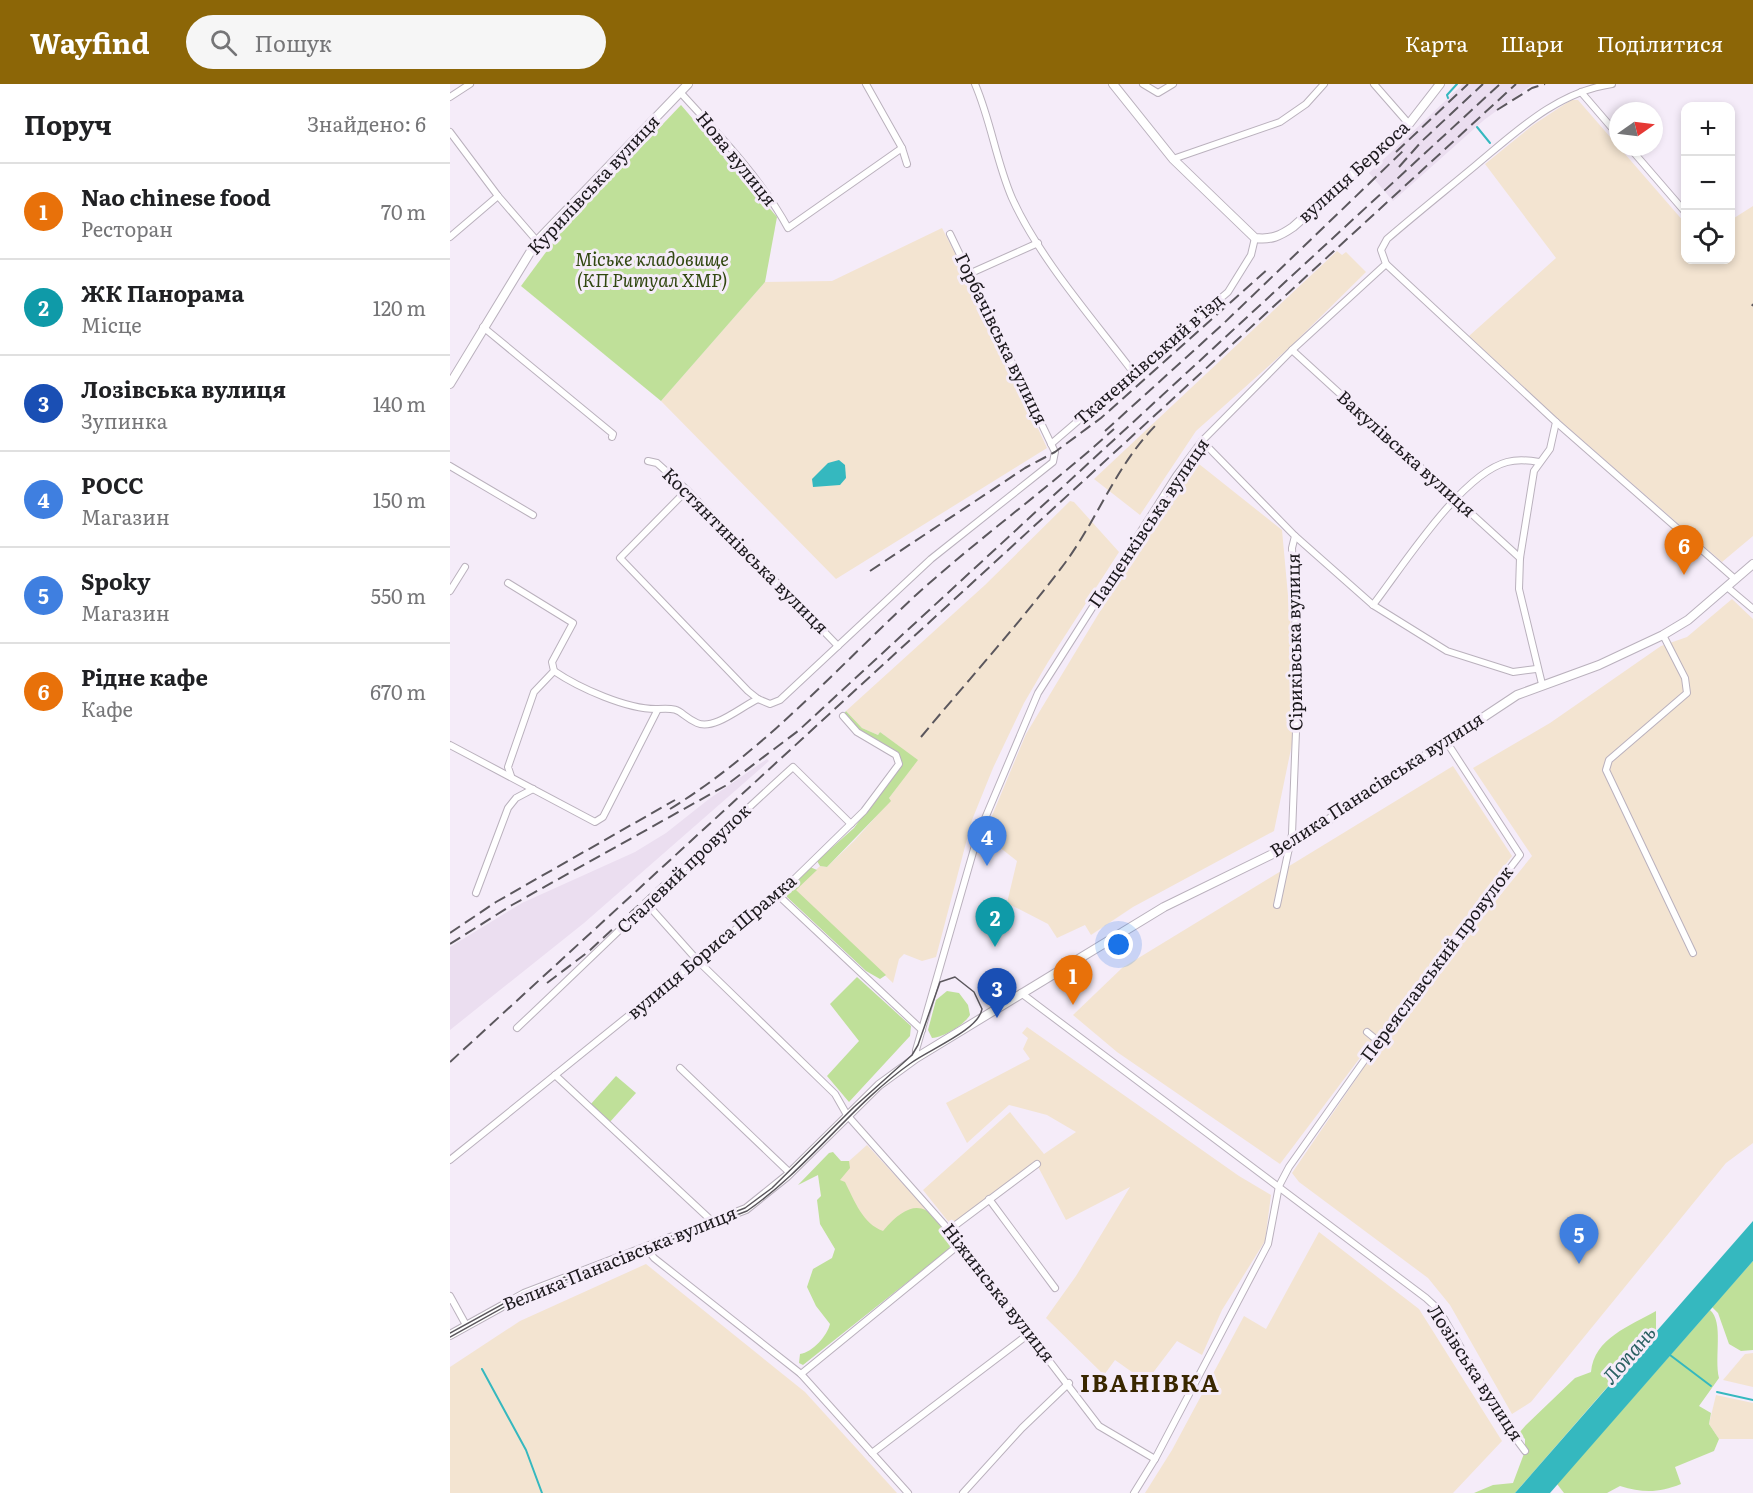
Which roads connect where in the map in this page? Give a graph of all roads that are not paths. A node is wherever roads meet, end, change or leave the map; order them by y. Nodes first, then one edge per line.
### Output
1 (470, 84) edge
2 (688, 84) edge
3 (866, 84) edge
4 (975, 84) edge
5 (1113, 84) edge
6 (1143, 84) edge
7 (1173, 84) edge
8 (1324, 84) edge
9 (1374, 84) edge
10 (1440, 84) edge
11 (1612, 84) edge
12 (680, 92) junction
13 (1581, 92) junction
14 (450, 97) edge
15 (1410, 124) junction
16 (1609, 125) edge
17 (450, 132) edge
18 (902, 147) junction
19 (1637, 156) edge
20 (1173, 159) junction
21 (907, 164) dead end
22 (498, 196) junction
23 (1683, 210) edge
24 (950, 234) dead end
25 (450, 237) edge
26 (1255, 238) junction
27 (537, 241) junction
28 (1038, 243) junction
29 (1386, 264) junction
30 (971, 273) junction
31 (483, 327) junction
32 (1292, 350) junction
33 (1133, 372) junction
34 (450, 384) edge
35 (1556, 422) junction
36 (612, 437) dead end
37 (1202, 441) junction
38 (1052, 444) junction
39 (648, 461) dead end
40 (1539, 462) junction
41 (450, 466) edge
42 (687, 489) junction
43 (1454, 499) junction
44 (533, 515) dead end
45 (1295, 536) junction
46 (1520, 558) junction
47 (1753, 564) edge
48 (465, 567) dead end
49 (1735, 579) junction
50 (508, 583) dead end
51 (1727, 587) junction
52 (450, 591) edge
53 (1373, 605) junction
54 (1753, 609) edge
55 (1663, 635) junction
56 (838, 646) junction
57 (1536, 669) junction
58 (554, 672) junction
59 (1542, 684) junction
60 (758, 699) junction
61 (658, 709) junction
62 (843, 716) dead end
63 (1446, 741) junction
64 (450, 745) edge
65 (511, 776) junction
66 (533, 789) junction
67 (851, 824) junction
68 (1289, 846) junction
69 (476, 893) dead end
70 (778, 895) junction
71 (1277, 904) dead end
72 (648, 905) junction
73 (1693, 953) dead end
74 (698, 961) junction
75 (1021, 993) junction
76 (517, 1028) dead end
77 (922, 1030) junction
78 (1367, 1032) dead end
79 (1378, 1041) junction
80 (916, 1058) junction
81 (680, 1068) dead end
82 (555, 1076) junction
83 (848, 1115) junction
84 (450, 1160) edge
85 (1037, 1164) dead end
86 (790, 1173) junction
87 (1279, 1186) junction
88 (989, 1199) junction
89 (714, 1223) junction
90 (949, 1230) junction
91 (960, 1244) junction
92 (647, 1249) junction
93 (1055, 1288) dead end
94 (450, 1296) edge
95 (466, 1325) junction
96 (1030, 1333) junction
97 (450, 1335) edge
98 (801, 1374) junction
99 (1069, 1383) junction
100 (1525, 1450) dead end
101 (872, 1452) junction
102 (1155, 1459) junction
103 (908, 1493) edge
104 (963, 1493) edge
105 (1134, 1493) edge

1 - 14 street
2 - 12 main road, Курилівська вулиця
3 - 18 street
4 - 28 street
5 - 20 street
6 - 7 street
8 - 20 street
9 - 15 street
10 - 15 street, вулиця Беркоса
11 - 13 street
12 - 18 street, Нова вулиця
12 - 27 main road, Курилівська вулиця
13 - 16 street
13 - 29 street
15 - 26 street, вулиця Беркоса
17 - 22 street
18 - 21 street
19 - 23 street
20 - 26 street
22 - 25 street
22 - 27 street
24 - 30 street, Горбачівська вулиця
26 - 33 street, Ткаченківський в'їзд
27 - 31 main road, Курилівська вулиця
28 - 30 street
28 - 33 street
29 - 32 street, Пащенківська вулиця
29 - 35 street
30 - 38 street, Горбачівська вулиця
31 - 34 main road, Курилівська вулиця
31 - 36 street
32 - 37 street, Пащенківська вулиця
32 - 43 street, Вакулівська вулиця
33 - 38 street, Ткаченківський в'їзд
35 - 40 street
35 - 49 street
37 - 45 street, Сіриківська вулиця
37 - 77 street, Пащенківська вулиця
38 - 56 street
39 - 42 street, Костянтинівська вулиця
40 - 43 street
40 - 46 street
41 - 44 street
42 - 56 street, Костянтинівська вулиця
42 - 60 street
43 - 46 street, Вакулівська вулиця
43 - 53 street
45 - 53 street
45 - 68 street, Сіриківська вулиця
46 - 57 street
47 - 49 street, Велика Панасівська вулиця
48 - 52 street
49 - 51 street, Велика Панасівська вулиця
50 - 58 street
51 - 54 street
51 - 55 street, Велика Панасівська вулиця
53 - 57 street
55 - 59 street, Велика Панасівська вулиця
55 - 73 street
56 - 60 street
57 - 59 street
58 - 61 street
58 - 65 street
59 - 63 street, Велика Панасівська вулиця
60 - 61 street
61 - 66 street
62 - 67 street, вулиця Бориса Шрамка
63 - 68 street, Велика Панасівська вулиця
63 - 79 street, Переяславський провулок
64 - 65 street
65 - 66 street
66 - 69 street
67 - 70 street, вулиця Бориса Шрамка
67 - 72 street, Сталевий провулок
68 - 71 street, Сіриківська вулиця
68 - 75 street, Велика Панасівська вулиця
70 - 74 street, вулиця Бориса Шрамка
70 - 77 street
72 - 74 street, Ніжинська вулиця
72 - 76 street, Сталевий провулок
74 - 82 street, вулиця Бориса Шрамка
74 - 83 street, Ніжинська вулиця
75 - 80 street, Велика Панасівська вулиця
75 - 87 street, Лозівська вулиця
77 - 80 street, Пащенківська вулиця
78 - 79 street
79 - 87 street, Переяславський провулок
80 - 83 street, Велика Панасівська вулиця
81 - 86 street
82 - 84 street, вулиця Бориса Шрамка
82 - 89 street
83 - 86 street, Велика Панасівська вулиця
83 - 90 street, Ніжинська вулиця
85 - 88 street
86 - 89 street, Велика Панасівська вулиця
87 - 100 street, Лозівська вулиця
87 - 102 street
88 - 90 street
88 - 93 street
89 - 92 street, Велика Панасівська вулиця
90 - 91 street, Ніжинська вулиця
91 - 96 street, Ніжинська вулиця
91 - 98 street
92 - 95 street, Велика Панасівська вулиця
92 - 98 street
94 - 95 street
95 - 97 street, Велика Панасівська вулиця
96 - 99 street, Ніжинська вулиця
96 - 101 street
98 - 101 street
99 - 102 street, Ніжинська вулиця
99 - 104 street
101 - 103 street
102 - 105 street

